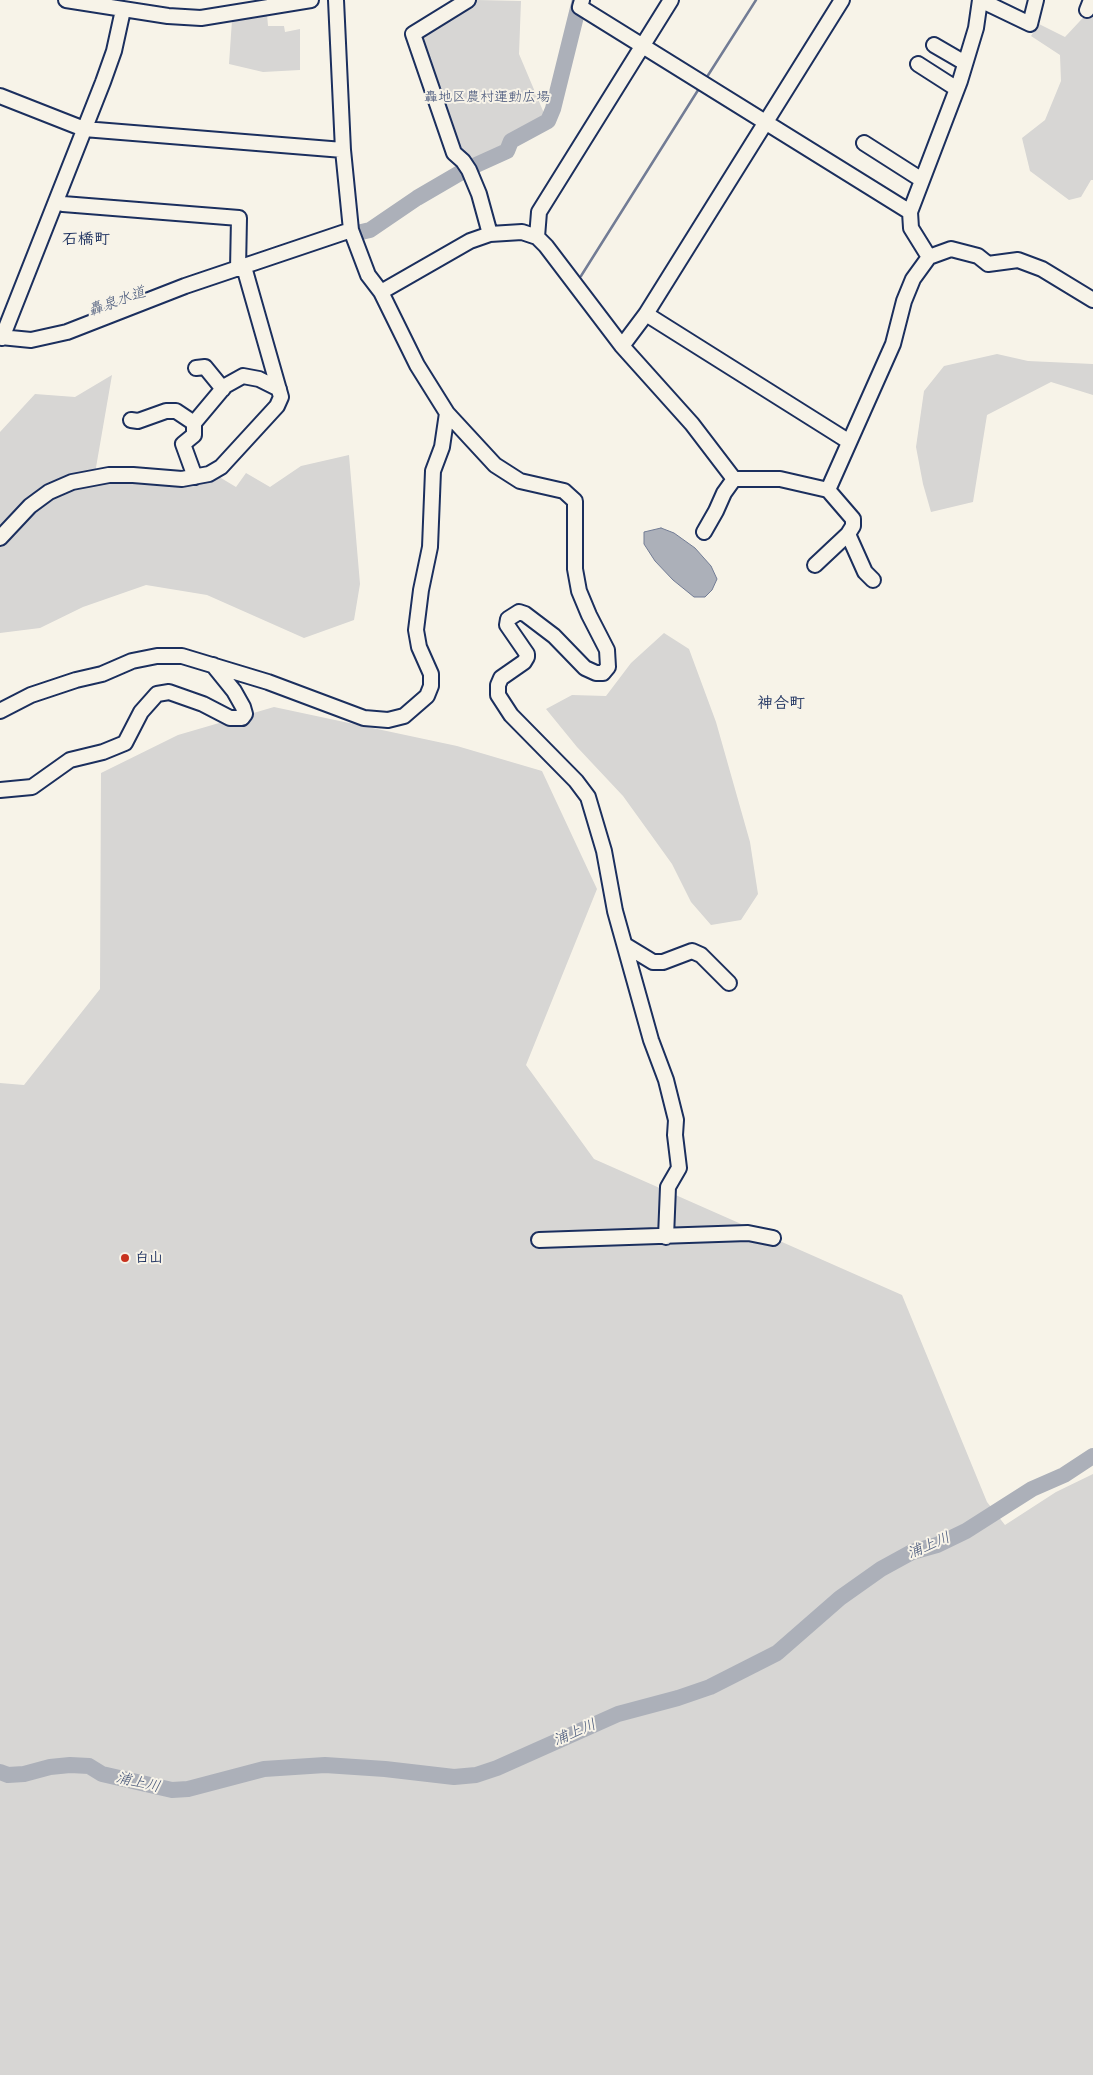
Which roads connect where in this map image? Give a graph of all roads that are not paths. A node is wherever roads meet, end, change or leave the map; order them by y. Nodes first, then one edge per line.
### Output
1 (66, 0) edge
2 (311, 0) edge
3 (336, 0) edge
4 (468, 0) edge
5 (582, 0) edge
6 (671, 0) edge
7 (842, 0) edge
8 (980, 0) edge
9 (1036, 0) edge
10 (123, 10) junction
11 (934, 45) dead end
12 (643, 46) junction
13 (965, 63) junction
14 (918, 64) dead end
15 (956, 89) junction
16 (0, 96) edge
17 (766, 122) junction
18 (84, 129) junction
19 (864, 143) dead end
20 (343, 150) junction
21 (922, 180) junction
22 (56, 201) junction
23 (910, 212) junction
24 (351, 230) junction
25 (490, 234) junction
26 (537, 237) junction
27 (929, 257) junction
28 (241, 268) junction
29 (381, 292) junction
30 (1093, 300) edge
31 (646, 314) junction
32 (1, 338) edge
33 (622, 346) junction
34 (196, 368) dead end
35 (223, 389) junction
36 (279, 389) junction
37 (447, 413) junction
38 (131, 420) dead end
39 (194, 423) junction
40 (848, 441) junction
41 (195, 478) junction
42 (734, 479) junction
43 (828, 490) junction
44 (704, 532) dead end
45 (848, 534) junction
46 (0, 538) edge
47 (815, 565) dead end
48 (873, 580) dead end
49 (213, 665) junction
50 (0, 712) edge
51 (0, 790) edge
52 (625, 945) junction
53 (729, 983) dead end
54 (666, 1237) junction
55 (773, 1238) dead end
56 (539, 1240) dead end

1 - 10 street
2 - 10 street
3 - 20 street
4 - 25 street
5 - 12 street
6 - 12 street
7 - 17 street
8 - 9 street
8 - 13 street
10 - 18 street
11 - 13 street
12 - 17 street
12 - 26 street
13 - 15 street
14 - 15 street
15 - 21 street
16 - 18 street
17 - 23 street
17 - 31 street
18 - 20 street
18 - 22 street
19 - 21 street
20 - 24 street
21 - 23 street
22 - 28 street
22 - 32 street
23 - 27 street
24 - 28 street
24 - 29 street
25 - 26 street
25 - 29 street
26 - 33 street
27 - 30 street
27 - 40 street
28 - 32 street
28 - 36 street
29 - 37 street
31 - 33 street
31 - 40 street
33 - 42 street
34 - 35 street
35 - 36 street
35 - 39 street
36 - 41 street
37 - 49 street
37 - 52 street
38 - 39 street
39 - 41 street
40 - 43 street
41 - 46 street
42 - 43 street
42 - 44 street
43 - 45 street
45 - 47 street
45 - 48 street
49 - 50 street
49 - 51 street
52 - 53 street
52 - 54 street
54 - 55 street
54 - 56 street

